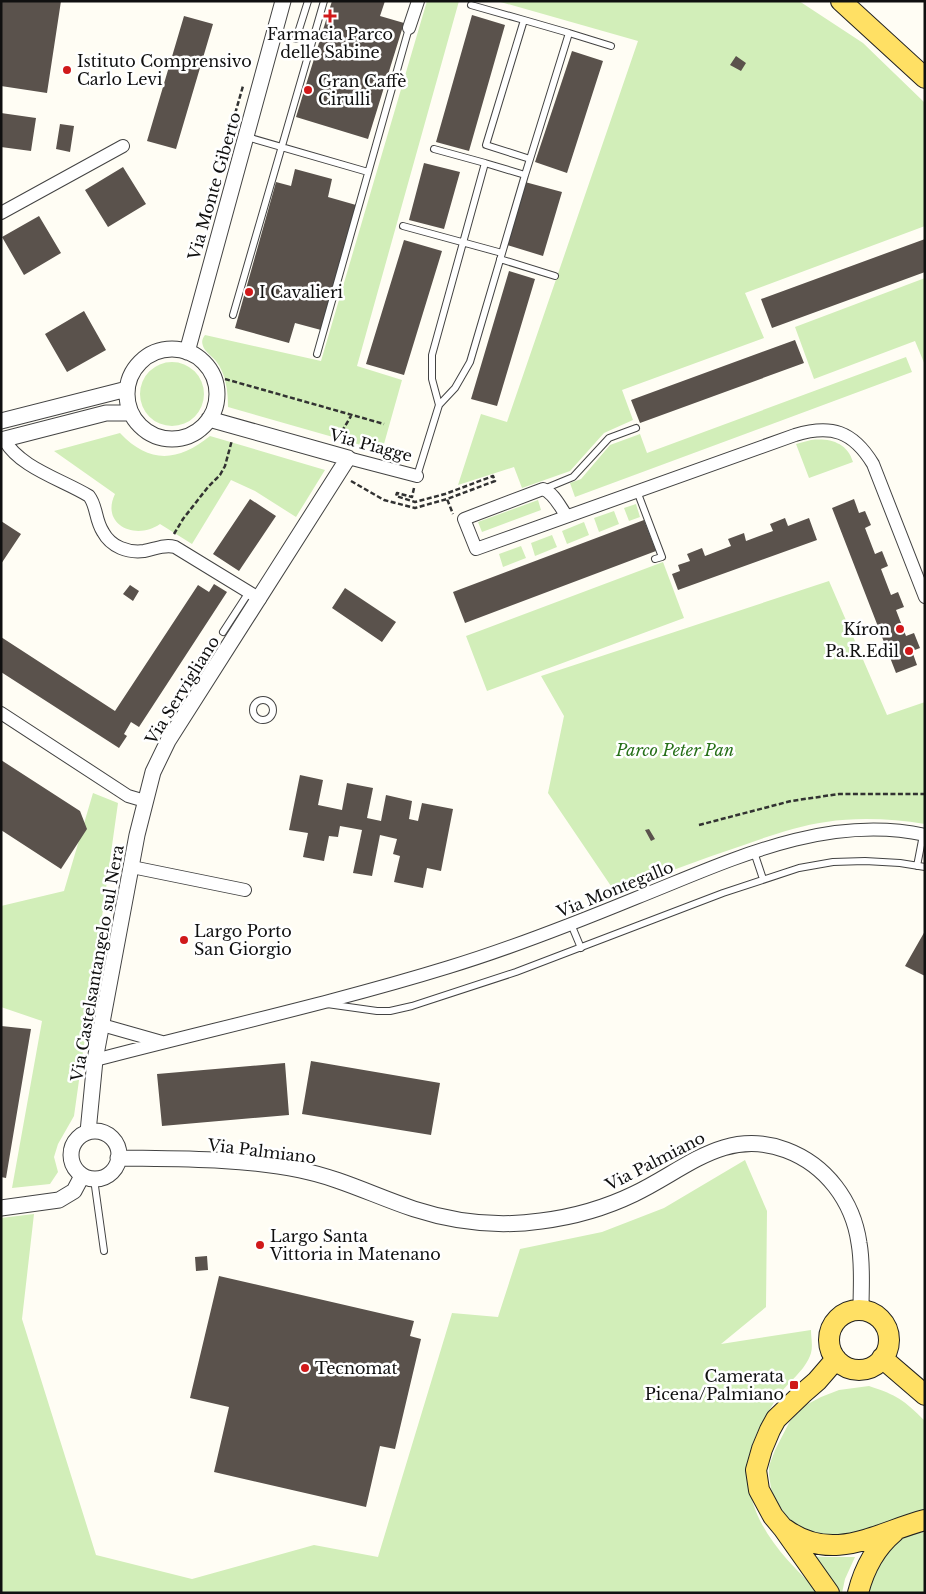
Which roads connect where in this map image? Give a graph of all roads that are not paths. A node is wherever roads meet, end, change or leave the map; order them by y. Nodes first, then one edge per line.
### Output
1 (284, 1) edge
2 (308, 1) edge
3 (324, 1) edge
4 (418, 1) edge
5 (834, 1) edge
6 (842, 1) edge
7 (471, 5) dead end
8 (857, 15) junction
9 (524, 20) junction
10 (410, 28) joint
11 (569, 34) junction
12 (296, 39) dead end
13 (610, 46) dead end
14 (925, 78) edge
15 (246, 136) junction
16 (123, 146) dead end
17 (282, 146) junction
18 (434, 149) dead end
19 (530, 159) junction
20 (484, 163) junction
21 (368, 172) junction
22 (525, 175) junction
23 (1, 213) edge
24 (403, 226) dead end
25 (462, 242) junction
26 (501, 256) junction
27 (555, 276) dead end
28 (233, 315) dead end
29 (187, 352) junction
30 (316, 354) dead end
31 (127, 389) junction
32 (439, 405) junction
33 (131, 413) junction
34 (209, 420) junction
35 (1, 421) edge
36 (636, 428) dead end
37 (3, 440) edge
38 (348, 458) junction
39 (417, 476) joint
40 (540, 490) junction
41 (637, 491) junction
42 (566, 515) junction
43 (655, 559) dead end
44 (922, 580) edge
45 (254, 596) junction
46 (925, 597) edge
47 (223, 632) dead end
48 (1, 713) edge
49 (145, 801) junction
50 (924, 835) edge
51 (754, 852) junction
52 (917, 866) junction
53 (132, 867) junction
54 (925, 867) edge
55 (763, 879) junction
56 (245, 890) dead end
57 (571, 924) junction
58 (581, 948) junction
59 (321, 1003) junction
60 (102, 1025) junction
61 (162, 1042) junction
62 (95, 1060) junction
63 (88, 1132) junction
64 (118, 1158) junction
65 (88, 1177) junction
66 (1, 1208) edge
67 (104, 1252) dead end
68 (861, 1310) junction
69 (882, 1358) junction
70 (836, 1359) junction
71 (925, 1395) edge
72 (925, 1520) edge
73 (783, 1528) junction
74 (897, 1529) junction
75 (829, 1593) edge
76 (858, 1593) edge

1 - 15 street, Via Monte Giberto
2 - 12 lane
3 - 17 lane
4 - 10 street
5 - 8 main road
6 - 8 main road
7 - 9 lane
8 - 14 main road
9 - 11 lane
9 - 19 lane
10 - 21 lane
11 - 13 lane
11 - 19 lane
15 - 17 lane
15 - 29 street, Via Monte Giberto
16 - 23 street
17 - 21 lane
17 - 28 lane
18 - 20 lane
19 - 22 lane
20 - 22 lane
20 - 25 lane
21 - 30 lane
22 - 26 lane
24 - 25 lane
25 - 26 lane
25 - 32 lane
26 - 27 lane
26 - 32 lane
29 - 31 street
29 - 34 street
31 - 33 street
31 - 35 street
32 - 39 lane
33 - 34 street
33 - 37 street
34 - 38 street, Via Piagge
36 - 40 lane
37 - 45 street
38 - 39 street, Via Piagge
38 - 45 street, Via Servigliano
40 - 42 street
40 - 42 street
41 - 42 street
41 - 43 lane
41 - 44 street
44 - 46 street
45 - 47 lane
45 - 49 street, Via Servigliano
48 - 49 street
49 - 53 street, Via Castelsantangelo sul Nera
50 - 51 street, Via Montegallo
50 - 52 lane
51 - 55 lane
51 - 57 street, Via Montegallo
52 - 54 lane, Via Montegallo
52 - 55 lane, Via Montegallo
53 - 56 street
53 - 60 street, Via Castelsantangelo sul Nera
55 - 58 lane, Via Montegallo
57 - 58 lane
57 - 59 street, Via Montegallo
58 - 59 lane, Via Montegallo
59 - 61 street, Via Montegallo
60 - 61 street, Via Montegallo
60 - 62 street, Via Castelsantangelo sul Nera
61 - 62 street, Via Montegallo
62 - 63 street, Via Castelsantangelo sul Nera
63 - 64 street
63 - 65 street
64 - 65 street
64 - 68 street, Via Palmiano
65 - 66 street
65 - 67 lane
68 - 69 main road
68 - 70 main road
69 - 70 main road
69 - 71 main road
70 - 73 main road
72 - 74 main road
73 - 74 main road
73 - 75 main road
74 - 76 main road

